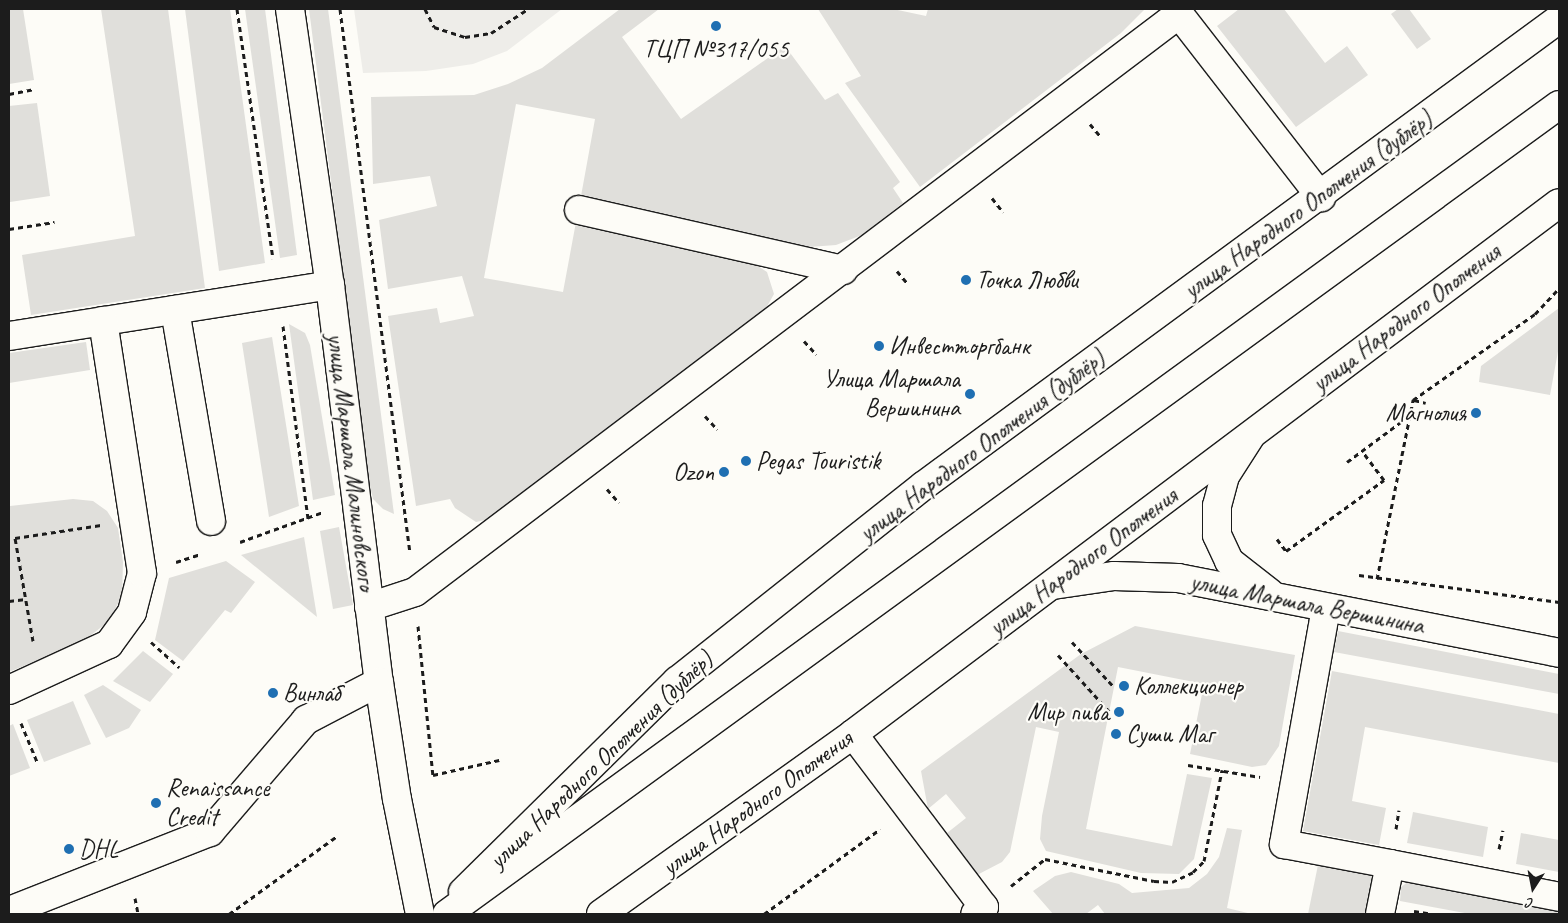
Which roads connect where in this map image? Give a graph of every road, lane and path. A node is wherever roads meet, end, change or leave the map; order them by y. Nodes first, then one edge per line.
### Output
1 (290, 9) edge
2 (340, 9) edge
3 (425, 9) edge
4 (528, 9) edge
5 (1178, 12) edge
6 (1559, 19) edge
7 (35, 90) dead end
8 (9, 94) edge
9 (1559, 105) edge
10 (1321, 197) junction
11 (1559, 203) edge
12 (578, 210) dead end
13 (54, 222) dead end
14 (9, 229) edge
15 (843, 270) junction
16 (330, 285) junction
17 (1559, 288) edge
18 (175, 310) junction
19 (103, 321) junction
20 (9, 336) edge
21 (1413, 400) junction
22 (1426, 403) dead end
23 (1410, 416) junction
24 (1251, 436) junction
25 (1362, 451) junction
26 (1348, 462) dead end
27 (354, 498) junction
28 (134, 520) junction
29 (211, 521) dead end
30 (1277, 539) dead end
31 (237, 543) dead end
32 (210, 551) dead end
33 (142, 573) junction
34 (1377, 578) dead end
35 (1053, 585) junction
36 (415, 592) junction
37 (26, 599) junction
38 (1279, 599) junction
39 (9, 601) edge
40 (369, 607) junction
41 (1326, 608) junction
42 (147, 637) dead end
43 (1072, 642) dead end
44 (1559, 653) edge
45 (1058, 655) dead end
46 (179, 667) dead end
47 (39, 676) junction
48 (380, 682) junction
49 (1114, 687) dead end
50 (13, 701) edge
51 (1109, 711) dead end
52 (853, 734) junction
53 (499, 760) dead end
54 (38, 764) dead end
55 (1188, 764) dead end
56 (1222, 770) junction
57 (1295, 784) junction
58 (908, 808) junction
59 (337, 836) dead end
60 (1390, 864) junction
61 (1559, 897) edge
62 (9, 911) edge
63 (980, 911) edge
64 (229, 914) edge
65 (420, 914) edge
66 (440, 914) edge
67 (447, 914) edge
68 (601, 914) edge
69 (764, 914) edge
70 (1380, 914) edge

1 - 16 street, улица Маршала Малиновского
2 - 36 path
3 - 4 path
5 - 10 street
5 - 15 street
6 - 10 street, улица Народного Ополчения (дублёр)
7 - 8 path
9 - 67 street
10 - 66 street, улица Народного Ополчения (дублёр)
11 - 24 street, улица Народного Ополчения
12 - 15 street
13 - 14 path
15 - 36 street
16 - 18 street
16 - 27 street, улица Маршала Малиновского
17 - 21 path
18 - 19 street
18 - 29 street
19 - 20 street
19 - 28 street
21 - 22 path
21 - 23 path
23 - 25 path
23 - 34 path
24 - 35 street, улица Народного Ополчения
24 - 38 street
25 - 26 path
25 - 30 path
27 - 31 path
27 - 40 street, улица Маршала Малиновского
28 - 33 street
28 - 37 path
32 - 33 path
33 - 47 street
35 - 38 street, улица Маршала Вершинина
35 - 52 street, улица Народного Ополчения
36 - 40 street
36 - 53 path
37 - 39 path
37 - 47 path
38 - 41 street, улица Маршала Вершинина
40 - 48 street, улица Маршала Малиновского
41 - 44 street, улица Маршала Вершинина
41 - 57 street
42 - 46 path
43 - 49 path
45 - 51 path
47 - 50 street
48 - 62 street
48 - 65 street, улица Маршала Малиновского
50 - 54 path
52 - 58 street
52 - 68 street, улица Народного Ополчения
55 - 56 path
56 - 57 path
56 - 63 path
57 - 60 street
58 - 63 street
58 - 69 path
59 - 64 path
60 - 61 street
60 - 70 street

